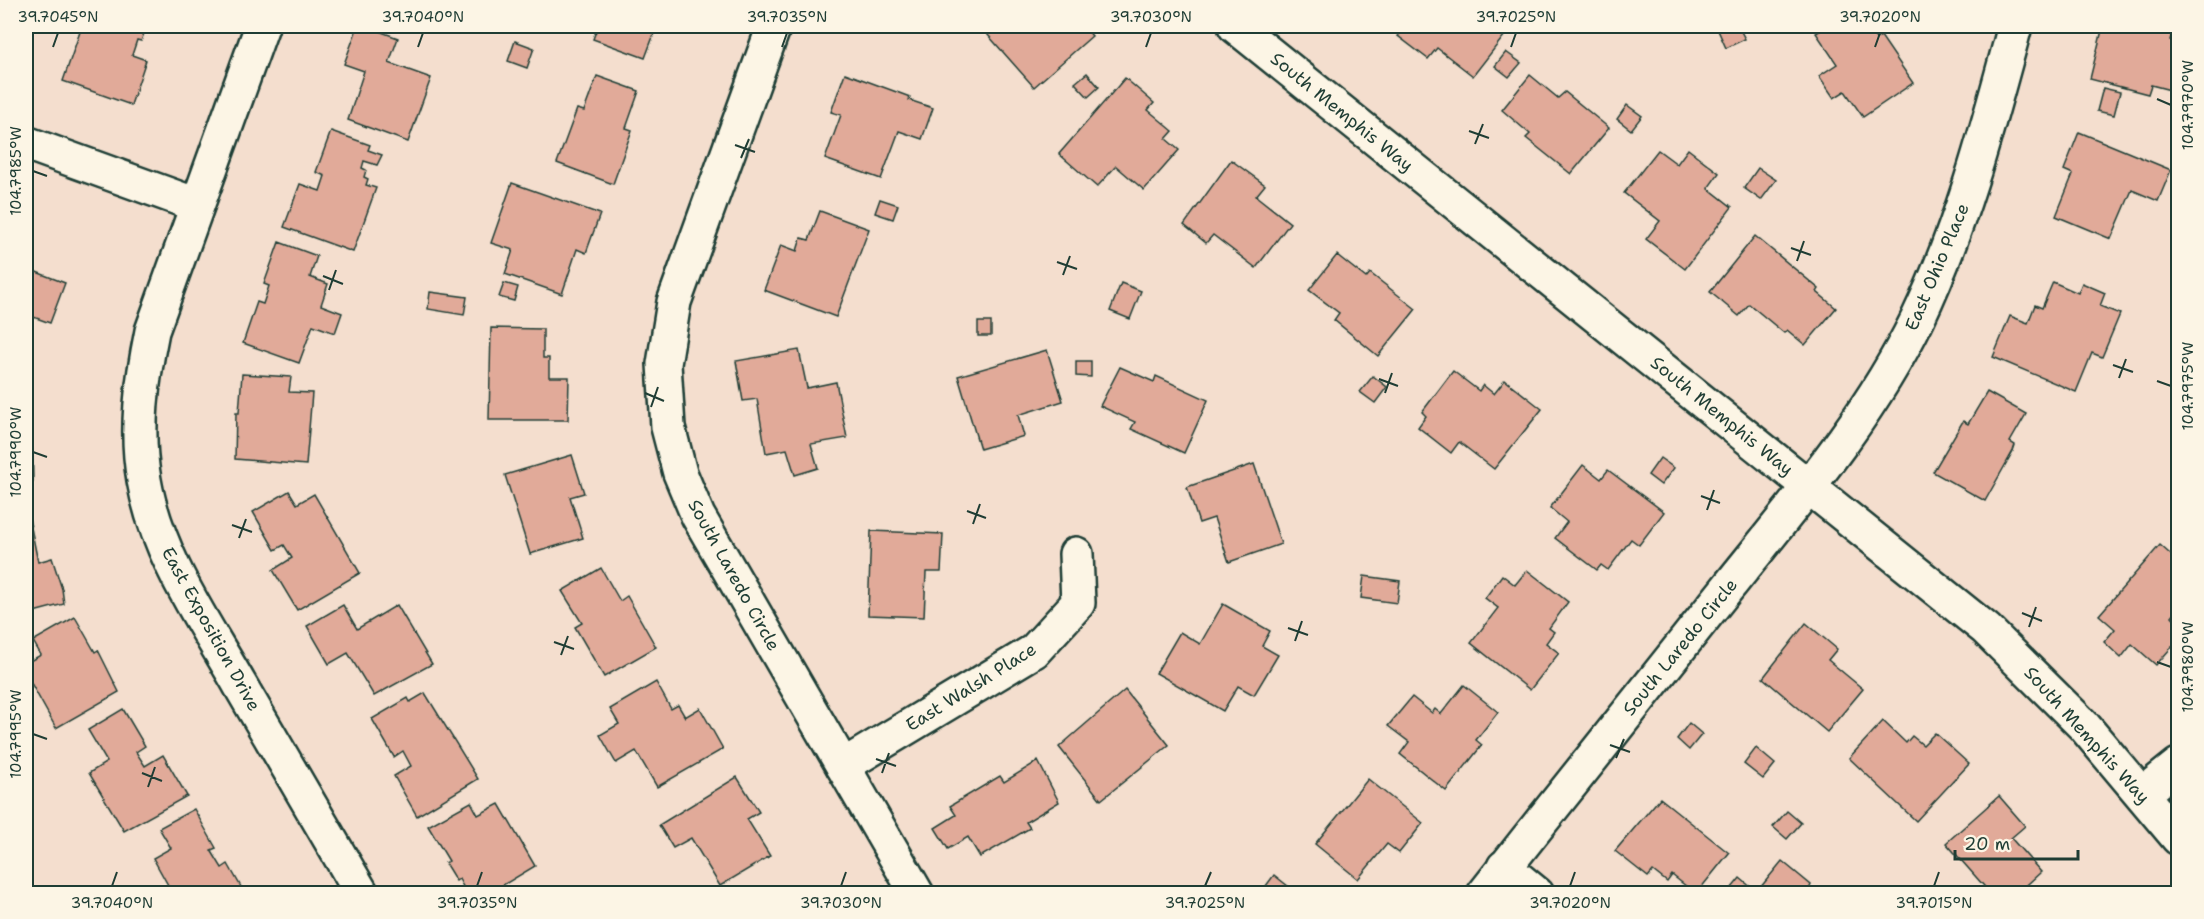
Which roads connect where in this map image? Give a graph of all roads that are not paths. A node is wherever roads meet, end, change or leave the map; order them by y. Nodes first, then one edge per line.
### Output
1 (262, 26) edge
2 (774, 26) edge
3 (1235, 26) edge
4 (2014, 26) edge
5 (26, 143) edge
6 (197, 205) junction
7 (1809, 486) junction
8 (1076, 554) dead end
9 (2178, 765) edge
10 (843, 766) junction
11 (2142, 795) junction
12 (2178, 838) edge
13 (1504, 867) junction
14 (362, 894) edge
15 (917, 894) edge
16 (1484, 894) edge
17 (1537, 894) edge

1 - 6 street, East Exposition Drive
2 - 10 street, South Laredo Circle
3 - 7 street, South Memphis Way
4 - 7 street, East Ohio Place
5 - 6 street
6 - 14 street, East Exposition Drive
7 - 11 street, South Memphis Way
7 - 13 street, South Laredo Circle
8 - 10 street, East Walsh Place
9 - 11 street
10 - 15 street, South Laredo Circle
11 - 12 street, South Memphis Way
13 - 16 street, South Laredo Circle
13 - 17 street

